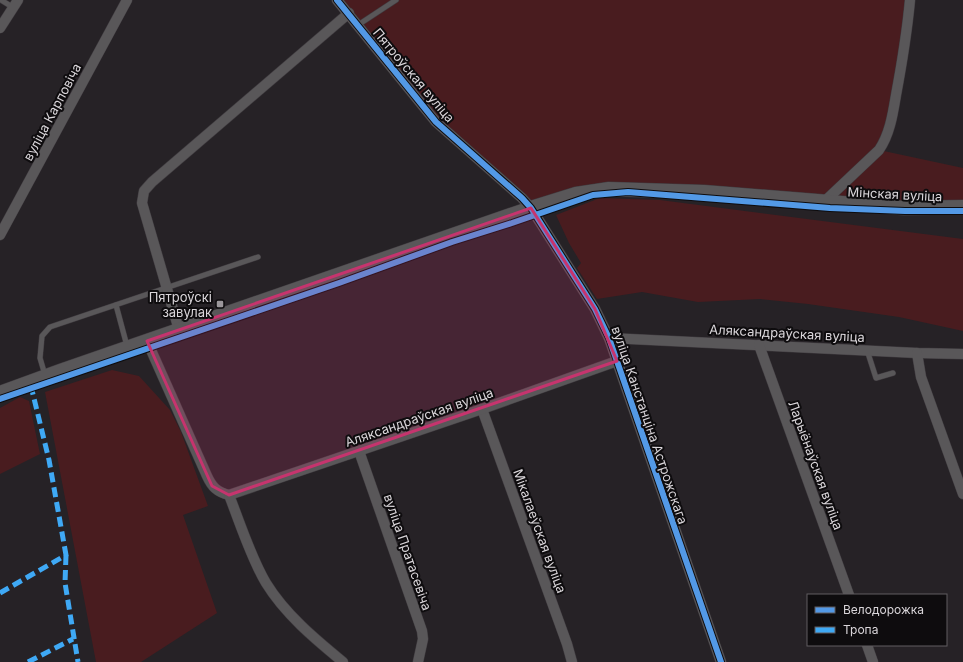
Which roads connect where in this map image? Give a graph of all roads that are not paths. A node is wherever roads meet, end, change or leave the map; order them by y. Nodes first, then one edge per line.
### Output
1 (1, 0) edge
2 (127, 0) edge
3 (337, 0) edge
4 (396, 0) edge
5 (910, 0) edge
6 (16, 4) edge
7 (349, 13) junction
8 (358, 26) junction
9 (0, 28) edge
10 (825, 201) junction
11 (963, 207) edge
12 (531, 208) junction
13 (0, 236) edge
14 (258, 257) dead end
15 (167, 287) junction
16 (116, 305) junction
17 (179, 330) junction
18 (609, 338) junction
19 (147, 341) junction
20 (759, 345) junction
21 (128, 348) junction
22 (867, 350) junction
23 (917, 353) junction
24 (963, 354) edge
25 (617, 361) junction
26 (893, 373) dead end
27 (45, 376) junction
28 (0, 393) edge
29 (482, 409) junction
30 (359, 451) junction
31 (963, 494) edge
32 (229, 495) junction
33 (849, 594) edge
34 (867, 646) edge
35 (343, 662) edge
36 (418, 662) edge
37 (572, 662) edge
38 (721, 662) edge
39 (873, 662) edge

1 - 6 lane
2 - 13 street, вуліца Карповіча
3 - 7 street, Пятроўская вуліца
4 - 8 lane
5 - 10 street
6 - 9 street
7 - 8 street, Пятроўская вуліца
7 - 15 street
8 - 12 street, Пятроўская вуліца
10 - 11 main road, Мінская вуліца
10 - 12 main road, Мінская вуліца
12 - 17 main road, Мінская вуліца
12 - 18 street, вуліца Канстанціна Астрожскага
14 - 15 lane
15 - 16 lane
15 - 17 street
16 - 21 lane
16 - 27 lane
17 - 19 main road, Мінская вуліца
18 - 20 street, Аляксандраўская вуліца
18 - 25 street, вуліца Канстанціна Астрожскага
19 - 21 main road, Мінская вуліца
19 - 32 street
20 - 22 street, Аляксандраўская вуліца
20 - 33 street, Ларыёнаўская вуліца
21 - 27 main road, Мінская вуліца
22 - 23 street, Аляксандраўская вуліца
22 - 26 lane
23 - 24 street, Аляксандраўская вуліца
23 - 31 street
25 - 29 street, Аляксандраўская вуліца
25 - 38 street, вуліца Канстанціна Астрожскага
27 - 28 main road, Мінская вуліца
29 - 30 street, Аляксандраўская вуліца
29 - 37 street, Мікалаеўская вуліца
30 - 32 street, Аляксандраўская вуліца
30 - 36 street, вуліца Пратасевіча
32 - 35 street
34 - 39 street

